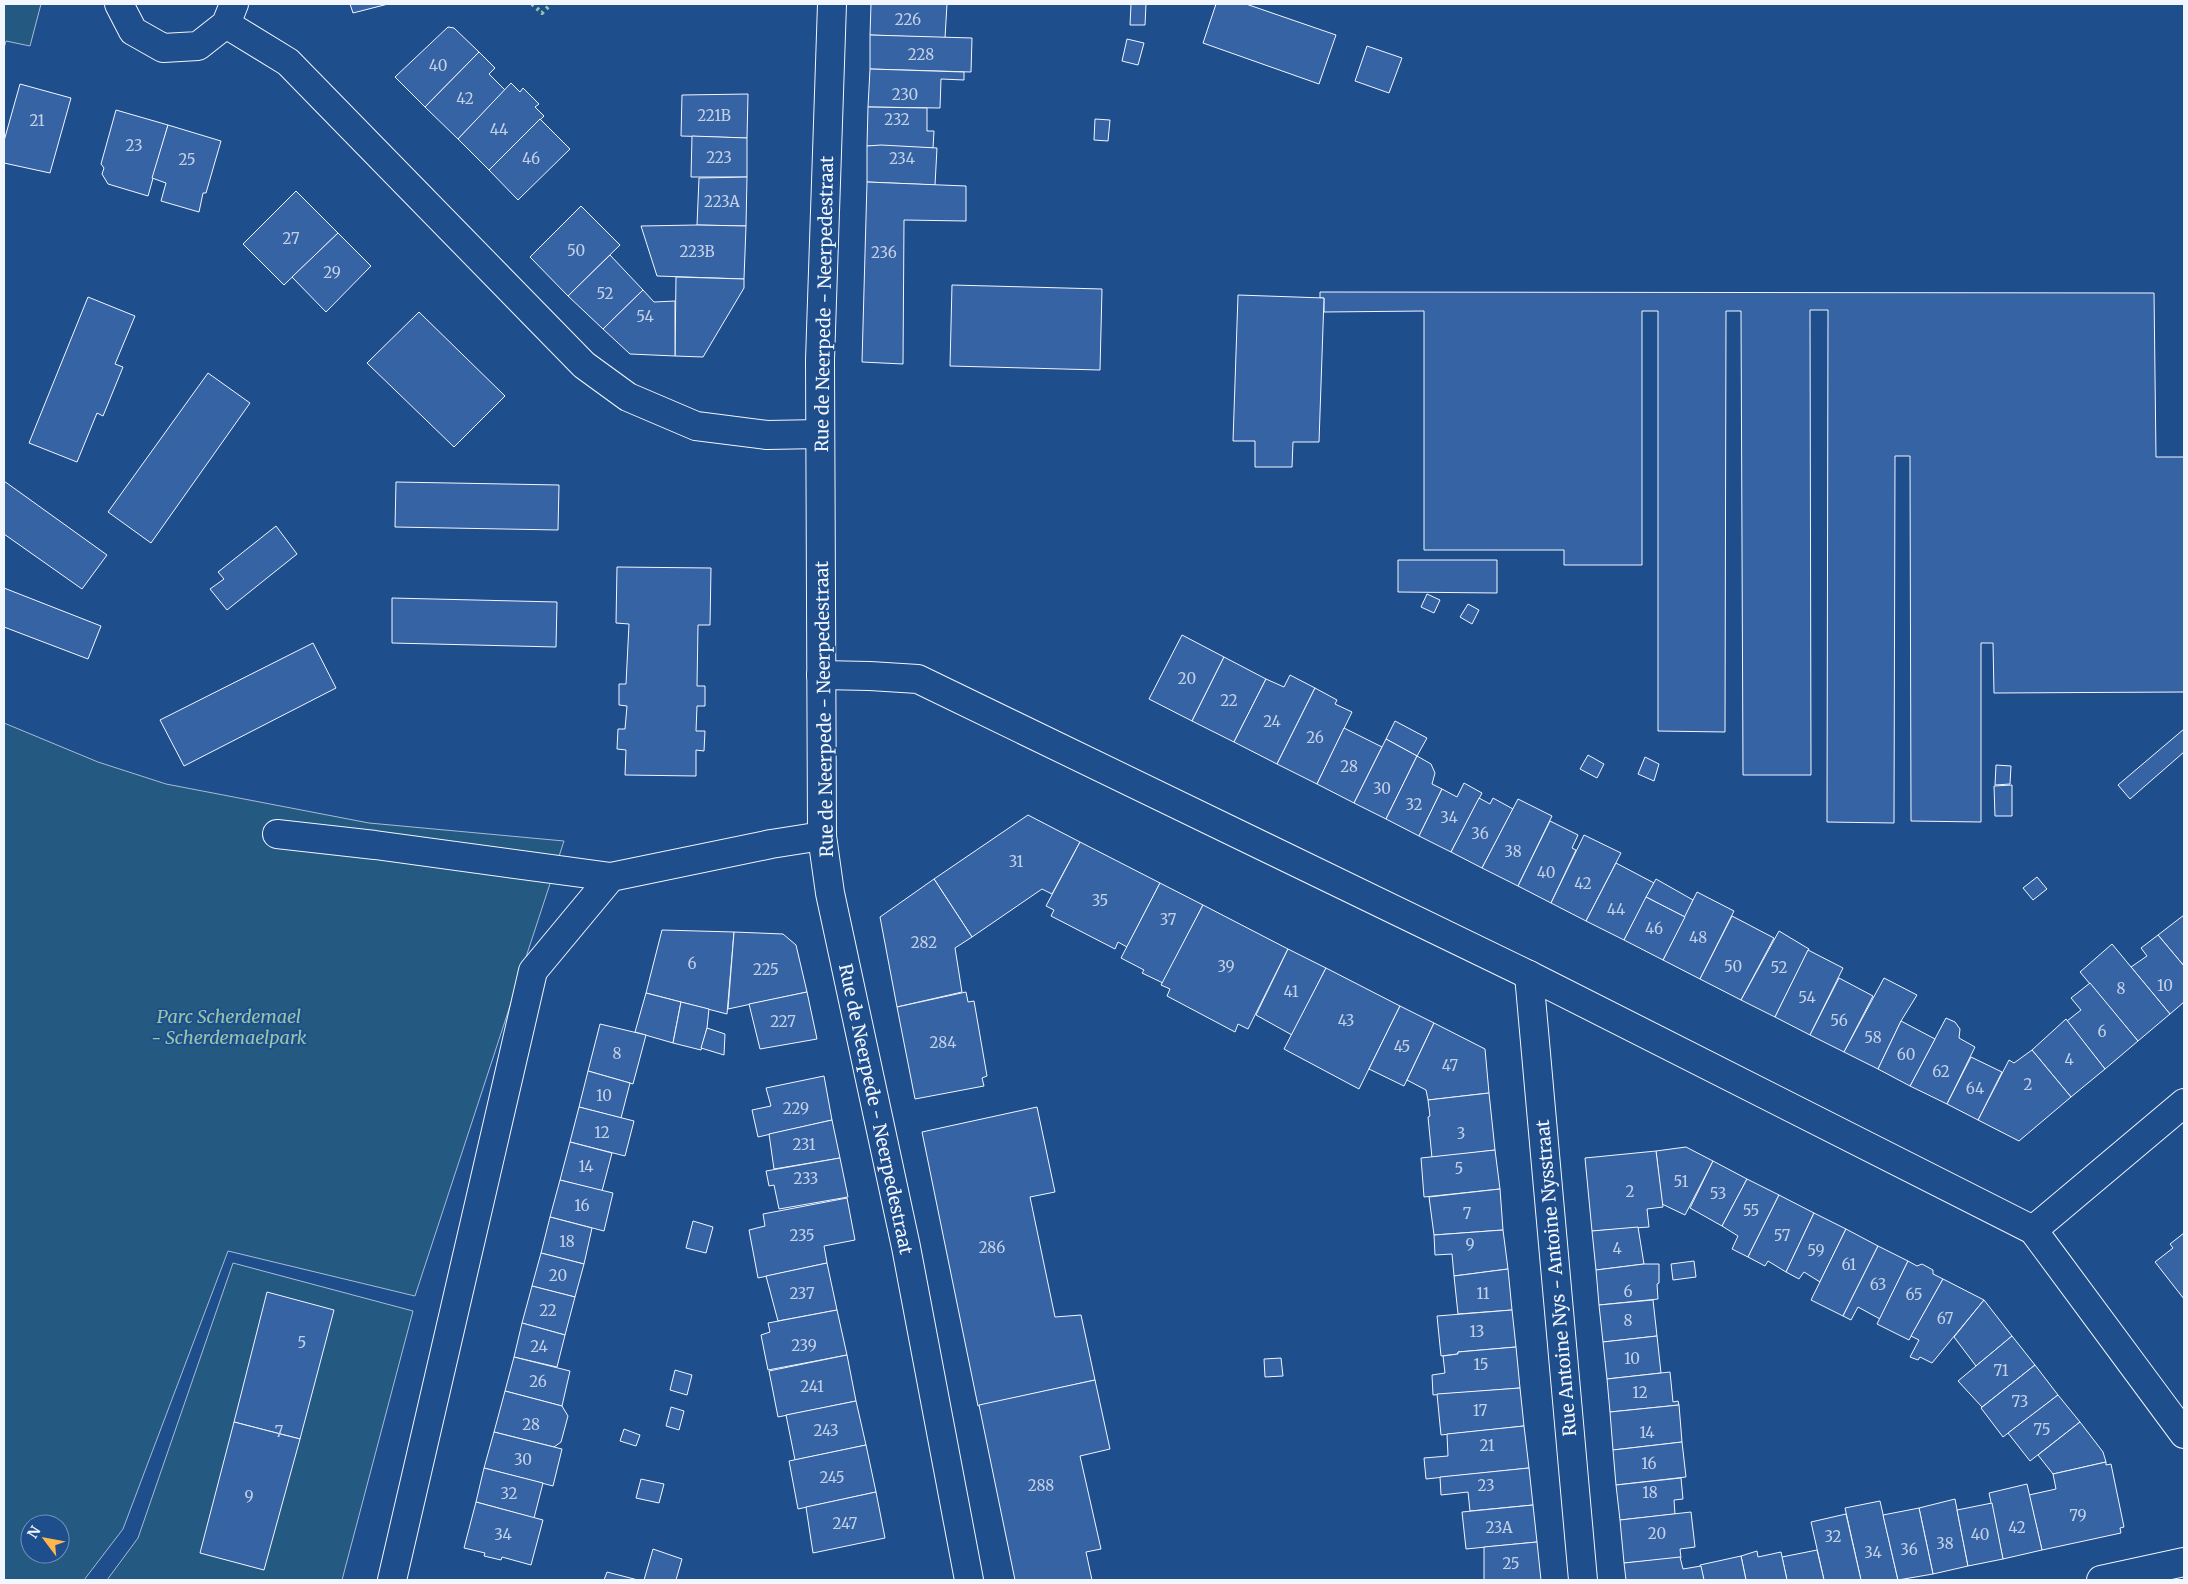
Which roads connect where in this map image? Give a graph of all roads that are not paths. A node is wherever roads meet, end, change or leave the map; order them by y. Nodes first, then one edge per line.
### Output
1 (119, 4) edge
2 (832, 4) edge
3 (230, 14) edge
4 (820, 434) junction
5 (821, 675) junction
6 (277, 834) dead end
7 (822, 836) junction
8 (611, 877) junction
9 (1529, 975) junction
10 (2184, 1103) edge
11 (2033, 1230) junction
12 (2184, 1434) edge
13 (2184, 1562) edge
14 (392, 1580) edge
15 (969, 1580) edge
16 (1583, 1580) edge
17 (2101, 1580) edge

1 - 3 street
2 - 4 street, Rue de Neerpede - Neerpedestraat
3 - 4 street
4 - 5 street, Rue de Neerpede - Neerpedestraat
5 - 7 street, Rue de Neerpede - Neerpedestraat
5 - 9 street
6 - 8 street
7 - 8 street
7 - 15 street, Rue de Neerpede - Neerpedestraat
8 - 14 street
9 - 11 street
9 - 16 street, Rue Antoine Nys - Antoine Nysstraat
10 - 11 street
11 - 12 street
13 - 17 street

